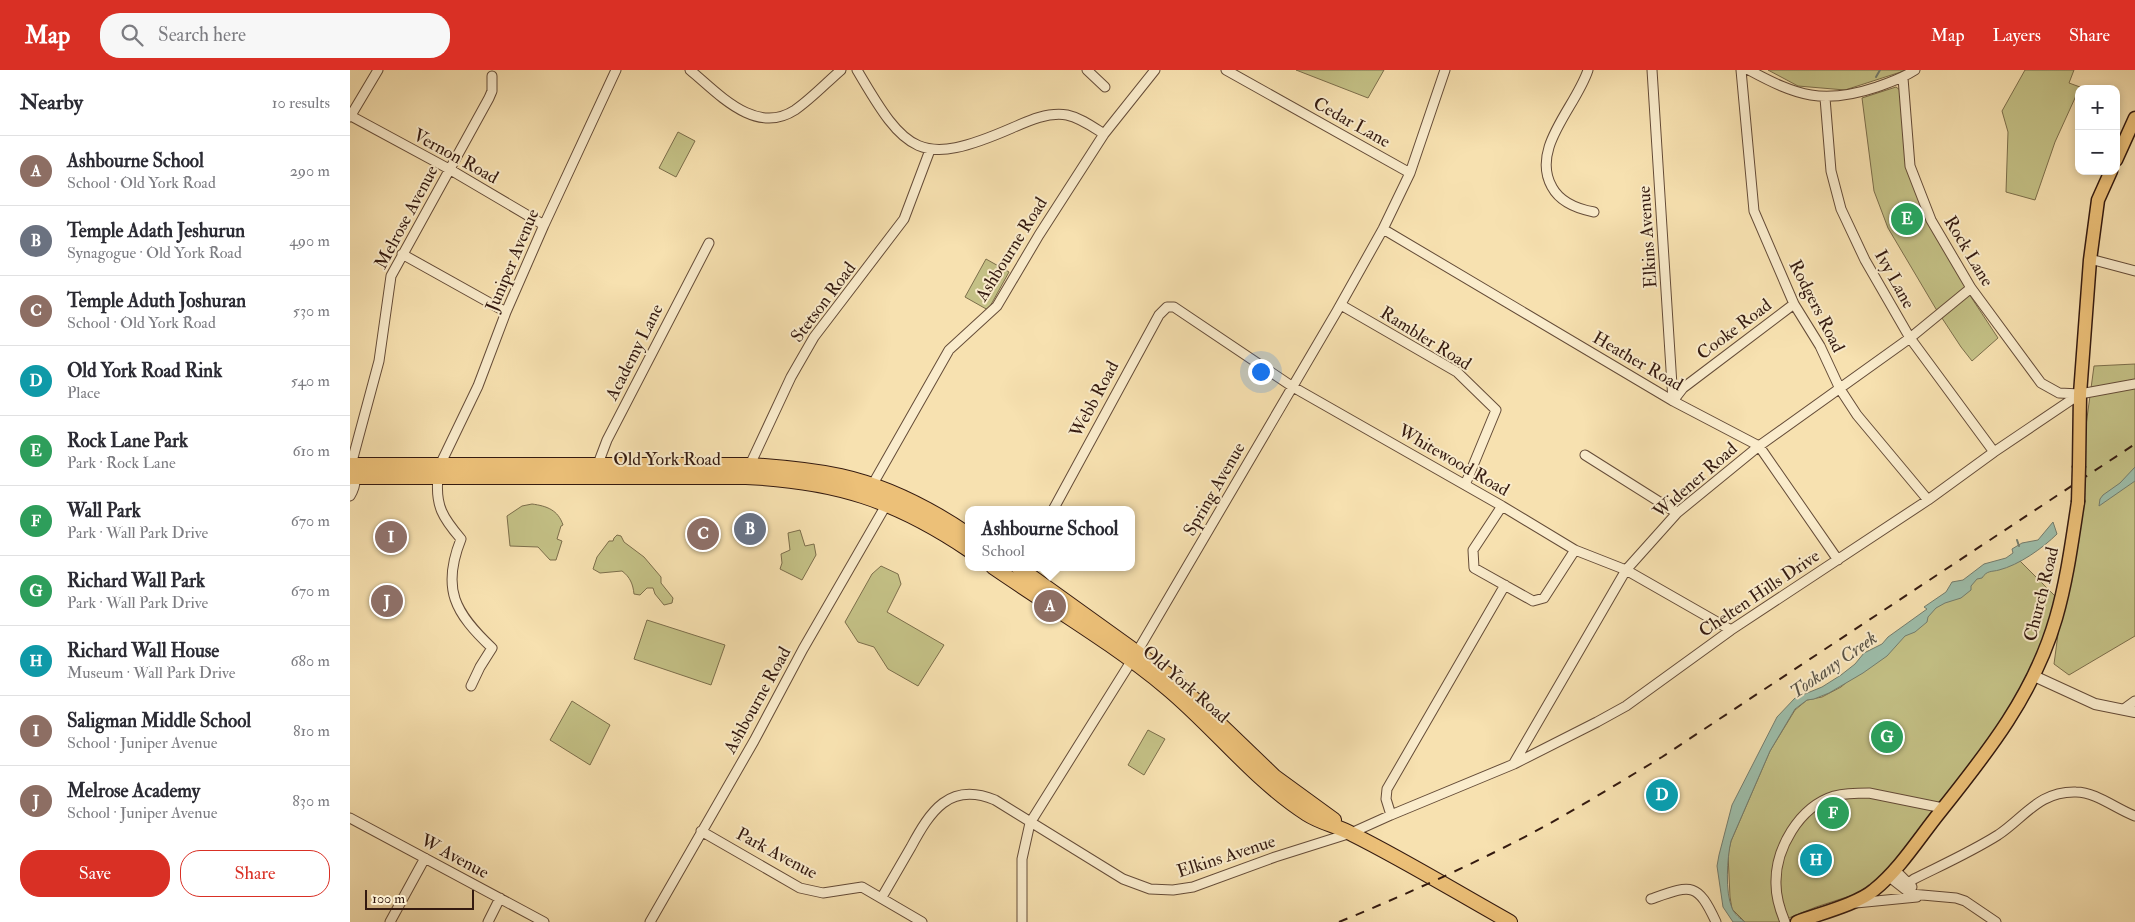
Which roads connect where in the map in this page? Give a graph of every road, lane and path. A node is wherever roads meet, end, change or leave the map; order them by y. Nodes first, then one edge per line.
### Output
1 (378, 70) edge
2 (616, 70) edge
3 (690, 70) edge
4 (841, 70) edge
5 (857, 70) edge
6 (1087, 70) edge
7 (1155, 70) edge
8 (1226, 70) edge
9 (1445, 70) edge
10 (1588, 70) edge
11 (1652, 70) edge
12 (1741, 70) edge
13 (1749, 70) edge
14 (1915, 70) edge
15 (492, 76) dead end
16 (1903, 78) junction
17 (1105, 87) dead end
18 (1825, 98) junction
19 (350, 117) edge
20 (2135, 118) edge
21 (1104, 134) junction
22 (930, 150) junction
23 (2120, 151) edge
24 (449, 169) junction
25 (1410, 173) junction
26 (2109, 175) edge
27 (1594, 212) dead end
28 (544, 225) junction
29 (1383, 229) junction
30 (709, 243) dead end
31 (402, 254) junction
32 (2090, 259) junction
33 (2135, 271) edge
34 (1971, 288) junction
35 (1794, 304) junction
36 (1341, 305) junction
37 (1167, 307) joint
38 (506, 312) junction
39 (1910, 338) junction
40 (2135, 384) edge
41 (1293, 387) junction
42 (1840, 389) junction
43 (2080, 394) junction
44 (1674, 401) junction
45 (1759, 446) junction
46 (1994, 452) junction
47 (1585, 455) dead end
48 (598, 464) junction
49 (352, 471) edge
50 (439, 471) junction
51 (748, 471) junction
52 (592, 478) junction
53 (1465, 485) junction
54 (869, 490) junction
55 (350, 496) edge
56 (890, 500) junction
57 (1928, 500) junction
58 (1055, 506) edge
59 (1502, 506) junction
60 (1677, 512) junction
61 (965, 532) edge
62 (965, 547) edge
63 (1575, 550) junction
64 (1838, 560) junction
65 (1626, 570) junction
66 (1019, 571) edge
67 (1505, 585) junction
68 (1731, 630) junction
69 (1134, 656) junction
70 (2034, 676) junction
71 (471, 686) dead end
72 (2135, 701) edge
73 (2124, 709) junction
74 (2135, 712) edge
75 (1514, 764) junction
76 (1943, 808) junction
77 (1391, 815) junction
78 (2135, 816) edge
79 (350, 818) edge
80 (1030, 823) junction
81 (701, 830) junction
82 (1351, 833) junction
83 (425, 858) junction
84 (1891, 873) junction
85 (1907, 887) junction
86 (1930, 895) junction
87 (882, 897) junction
88 (500, 898) junction
89 (1650, 899) dead end
90 (1845, 904) junction
91 (390, 922) edge
92 (488, 922) edge
93 (544, 922) edge
94 (650, 922) edge
95 (922, 922) edge
96 (1022, 922) edge
97 (1510, 922) edge
98 (1716, 922) edge
99 (1785, 922) edge
100 (1797, 922) edge
101 (1996, 922) edge

1 - 19 street
2 - 28 street, Juniper Avenue
3 - 4 street
5 - 22 street
6 - 17 street
7 - 21 street, Ashbourne Road
8 - 25 street, Cedar Lane
9 - 25 street, Spring Avenue
10 - 27 street
11 - 44 street, Elkins Avenue
12 - 35 street, Rodgers Road
13 - 18 street
14 - 16 street
15 - 24 street, Melrose Avenue
16 - 18 street
16 - 34 street, Rock Lane
18 - 39 street, Ivy Lane
19 - 24 street, Vernon Road
20 - 23 main road
21 - 22 street
21 - 54 street, Ashbourne Road
22 - 51 street, Stetson Road
24 - 28 street, Vernon Road
24 - 31 street, Melrose Avenue
25 - 29 street, Spring Avenue
26 - 32 main road, Church Road
28 - 38 street, Juniper Avenue
29 - 36 street, Spring Avenue
29 - 44 street, Heather Road
30 - 48 street, Academy Lane
31 - 38 street
31 - 49 street, Melrose Avenue
32 - 33 street
32 - 43 main road, Church Road
34 - 39 street, Widener Road
34 - 43 street, Rock Lane
35 - 42 street, Rodgers Road
35 - 44 street, Cooke Road
36 - 41 street, Spring Avenue
36 - 53 street, Rambler Road
37 - 41 street, Whitewood Road
37 - 58 street, Webb Road
38 - 50 street, Juniper Avenue
39 - 42 street, Widener Road
39 - 46 street, Ivy Lane
40 - 43 street, Chelten Hills Drive
41 - 53 street, Whitewood Road
41 - 69 street, Spring Avenue
42 - 45 street, Widener Road
42 - 57 street, Rodgers Road
43 - 46 street, Chelten Hills Drive
43 - 70 main road, Church Road, bridge
44 - 45 street, Heather Road
45 - 60 street, Widener Road
45 - 64 street, Heather Road
46 - 57 street, Chelten Hills Drive
47 - 60 street
48 - 50 highway, Old York Road
48 - 51 highway, Old York Road
48 - 52 street, Academy Lane
49 - 50 highway, Old York Road
49 - 55 street, Melrose Avenue
50 - 52 highway, Old York Road
50 - 71 street, Juniper Avenue
51 - 52 highway, Old York Road
51 - 54 highway, Old York Road
53 - 59 street, Whitewood Road
54 - 56 highway, Old York Road
56 - 61 highway, Old York Road
56 - 62 highway, Old York Road
56 - 81 street, Ashbourne Road
57 - 64 street, Chelten Hills Drive
59 - 63 street, Whitewood Road
59 - 67 street
60 - 65 street, Widener Road
63 - 65 street, Whitewood Road
63 - 67 street
64 - 68 street, Chelten Hills Drive
65 - 68 street, Whitewood Road
65 - 75 street, Widener Road
66 - 69 highway, Old York Road
67 - 77 street
68 - 75 street, Chelten Hills Drive
69 - 80 street, Spring Avenue
69 - 82 highway, Old York Road
70 - 73 street
70 - 76 main road, Church Road
72 - 73 street
73 - 74 street
75 - 77 street, Chelten Hills Drive
76 - 84 main road, Church Road
76 - 99 street
77 - 82 street, Elkins Avenue
78 - 85 street
79 - 83 street, W Avenue
80 - 82 street, Elkins Avenue
80 - 87 street, Elkins Avenue
80 - 96 street, Spring Avenue
81 - 87 street, Park Avenue
81 - 94 street, Ashbourne Road
82 - 97 highway, Old York Road
83 - 88 street, W Avenue
83 - 91 street
84 - 85 street
84 - 90 main road, Church Road
85 - 86 street
86 - 90 street
86 - 101 street
87 - 95 street, Park Avenue
88 - 92 street
88 - 93 street, W Avenue
89 - 98 street
90 - 100 main road, Church Road

